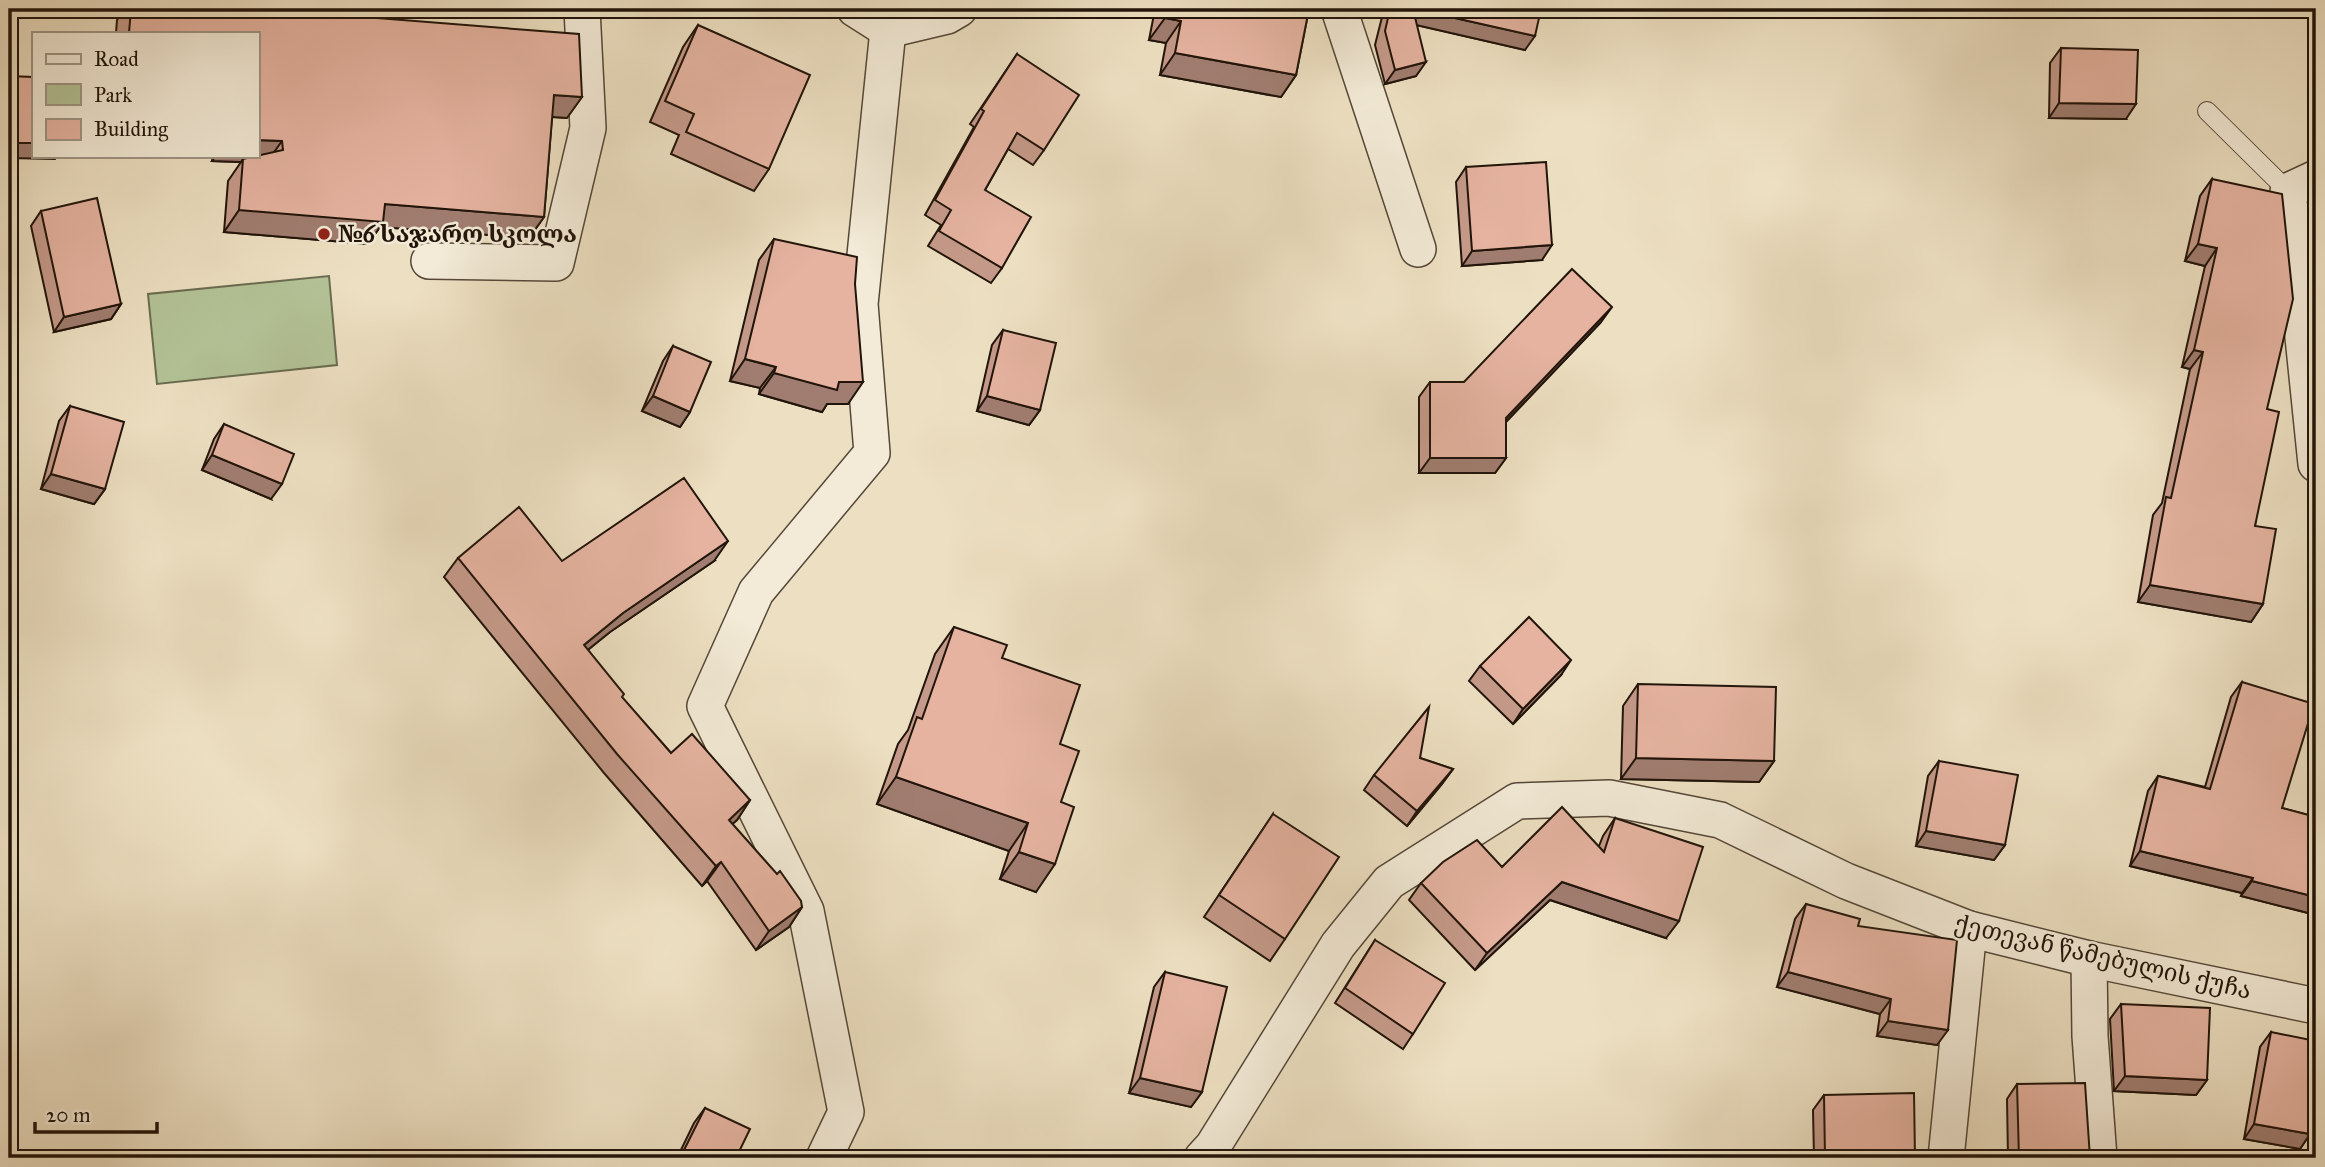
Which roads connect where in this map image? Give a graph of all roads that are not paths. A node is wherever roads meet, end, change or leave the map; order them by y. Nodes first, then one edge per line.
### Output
1 (582, 9) edge
2 (855, 9) edge
3 (959, 9) edge
4 (1339, 9) edge
5 (888, 30) junction
6 (2207, 111) dead end
7 (2302, 185) edge
8 (1418, 249) dead end
9 (429, 261) dead end
10 (2316, 464) edge
11 (1969, 929) junction
12 (2089, 959) junction
13 (2316, 1006) edge
14 (824, 1158) edge
15 (1202, 1158) edge
16 (1946, 1158) edge
17 (2099, 1158) edge

1 - 9 street
2 - 5 street
3 - 5 street
4 - 8 street
5 - 14 street
6 - 7 lane
7 - 10 street
11 - 12 street, ქეთევან წამებულის ქუჩა
11 - 15 street, ქეთევან წამებულის ქუჩა
11 - 16 street
12 - 13 street, ქეთევან წამებულის ქუჩა
12 - 17 street

